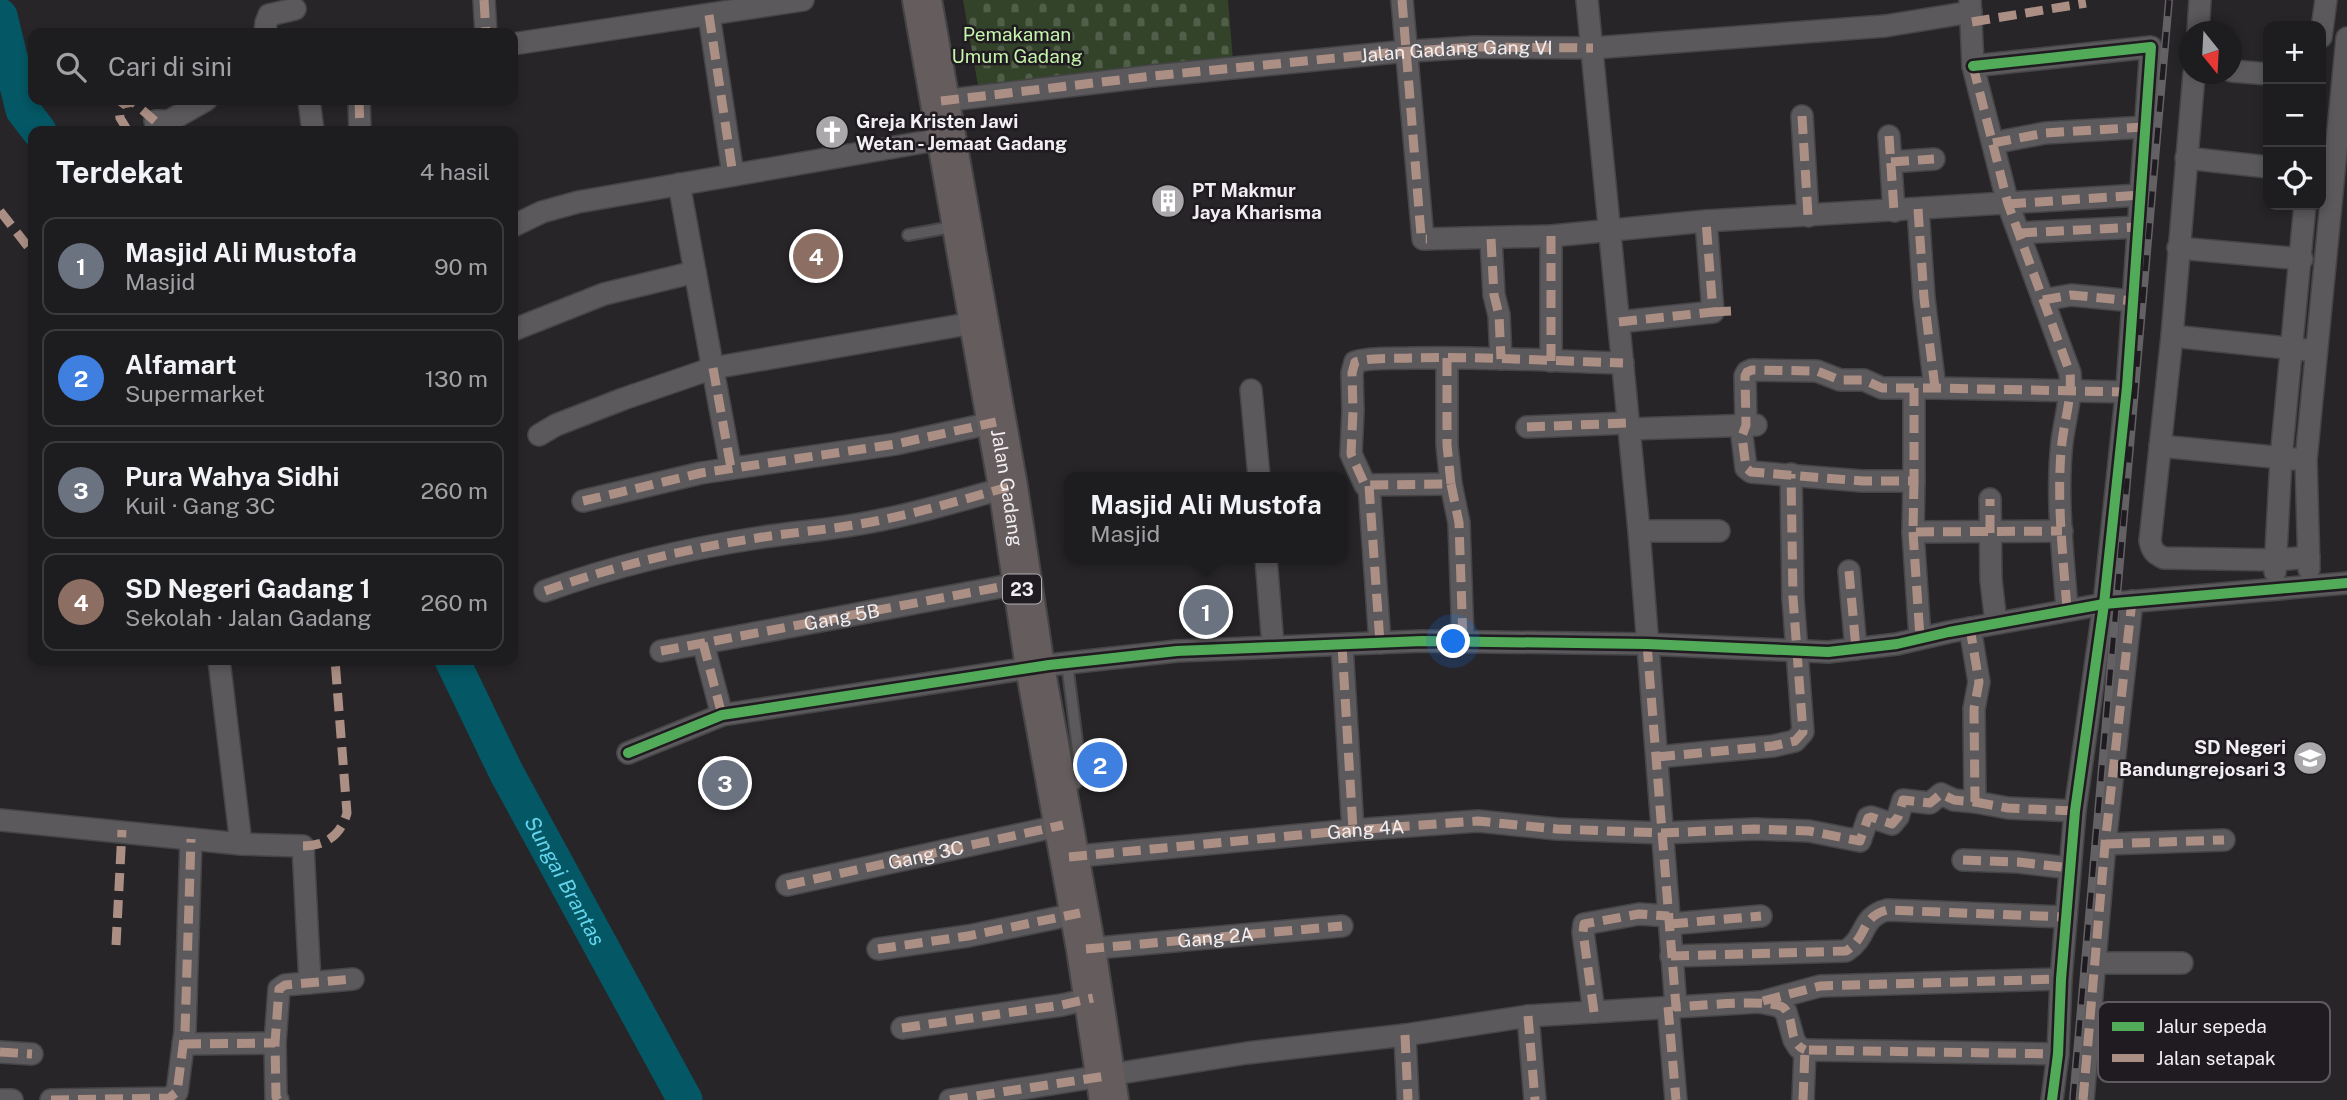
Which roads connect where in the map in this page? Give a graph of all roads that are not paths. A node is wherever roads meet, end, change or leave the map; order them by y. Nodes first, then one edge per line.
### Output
1 (484, 0) edge
2 (803, 0) edge
3 (922, 0) edge
4 (1402, 0) edge
5 (1587, 0) edge
6 (2200, 0) edge
7 (2326, 0) edge
8 (1971, 6) edge
9 (295, 9) dead end
10 (709, 15) junction
11 (2199, 21) edge
12 (2323, 21) edge
13 (265, 28) edge
14 (485, 28) edge
15 (2347, 38) edge
16 (518, 43) edge
17 (1593, 48) junction
18 (1407, 51) junction
19 (1973, 66) junction
20 (2242, 72) edge
21 (2263, 74) edge
22 (2193, 84) edge
23 (941, 101) junction
24 (197, 105) edge
25 (310, 105) edge
26 (359, 105) edge
27 (1802, 116) dead end
28 (155, 121) dead end
29 (312, 126) edge
30 (360, 126) edge
31 (2145, 127) junction
32 (1889, 136) dead end
33 (947, 138) junction
34 (1993, 143) junction
35 (1934, 159) dead end
36 (2186, 159) junction
37 (1891, 162) junction
38 (2263, 167) edge
39 (2327, 172) edge
40 (733, 175) junction
41 (679, 184) junction
42 (2140, 195) junction
43 (2008, 204) junction
44 (1918, 209) junction
45 (2305, 210) edge
46 (1894, 211) junction
47 (1808, 216) junction
48 (1706, 221) junction
49 (518, 224) edge
50 (962, 225) junction
51 (2138, 227) junction
52 (1609, 230) junction
53 (2019, 233) junction
54 (908, 235) dead end
55 (1551, 236) junction
56 (1491, 239) junction
57 (2178, 248) junction
58 (2302, 259) junction
59 (695, 272) junction
60 (2043, 300) junction
61 (2133, 301) junction
62 (979, 321) junction
63 (1619, 322) junction
64 (518, 328) edge
65 (2172, 336) junction
66 (2292, 349) junction
67 (2315, 351) junction
68 (1447, 358) junction
69 (1501, 359) junction
70 (1552, 361) junction
71 (1623, 363) junction
72 (713, 369) junction
73 (1914, 388) junction
74 (1935, 388) junction
75 (1251, 390) dead end
76 (2071, 390) junction
77 (2126, 392) junction
78 (996, 422) junction
79 (1752, 425) junction
80 (1629, 426) junction
81 (1527, 427) dead end
82 (539, 435) dead end
83 (2160, 446) junction
84 (2281, 458) junction
85 (2306, 460) junction
86 (730, 468) junction
87 (1259, 472) edge
88 (1791, 474) junction
89 (1914, 481) junction
90 (1451, 484) junction
91 (1369, 486) junction
92 (1008, 487) junction
93 (1990, 499) dead end
94 (583, 501) dead end
95 (1639, 531) junction
96 (1719, 531) dead end
97 (2062, 531) junction
98 (1913, 532) junction
99 (1990, 533) junction
100 (2309, 557) junction
101 (2276, 560) junction
102 (1266, 563) edge
103 (1849, 571) dead end
104 (1021, 583) junction
105 (2347, 583) edge
106 (2310, 585) junction
107 (2274, 588) junction
108 (545, 591) dead end
109 (2133, 601) junction
110 (2104, 604) junction
111 (2067, 609) junction
112 (1996, 623) junction
113 (1970, 628) junction
114 (1920, 638) junction
115 (1463, 641) junction
116 (703, 643) junction
117 (1380, 643) junction
118 (1647, 644) junction
119 (1342, 645) junction
120 (1273, 646) junction
121 (1856, 649) junction
122 (1796, 650) junction
123 (661, 651) dead end
124 (220, 665) edge
125 (1051, 665) junction
126 (722, 715) junction
127 (628, 753) dead end
128 (1657, 757) junction
129 (1975, 802) junction
130 (2075, 811) junction
131 (0, 820) edge
132 (1353, 830) junction
133 (1662, 833) junction
134 (191, 839) junction
135 (2224, 840) dead end
136 (1066, 841) junction
137 (241, 844) junction
138 (2105, 844) junction
139 (1963, 860) dead end
140 (2070, 868) junction
141 (788, 885) dead end
142 (1761, 916) dead end
143 (2066, 917) junction
144 (1670, 920) junction
145 (1342, 926) dead end
146 (1083, 931) junction
147 (878, 949) dead end
148 (1671, 956) junction
149 (2095, 963) junction
150 (2182, 963) dead end
151 (352, 979) dead end
152 (2061, 979) junction
153 (310, 983) junction
154 (1093, 998) junction
155 (1759, 1002) junction
156 (1672, 1007) junction
157 (1594, 1012) junction
158 (1528, 1016) junction
159 (902, 1028) dead end
160 (1405, 1035) junction
161 (275, 1042) junction
162 (183, 1044) junction
163 (1805, 1050) junction
164 (0, 1052) edge
165 (32, 1054) dead end
166 (2058, 1054) junction
167 (1108, 1088) edge
168 (0, 1100) edge
169 (12, 1100) edge
170 (51, 1100) edge
171 (278, 1100) edge
172 (950, 1100) edge
173 (1408, 1100) edge
174 (1535, 1100) edge
175 (1676, 1100) edge
176 (1803, 1100) edge
177 (2052, 1100) edge
178 (2083, 1100) edge

1 - 14 street
2 - 10 street
3 - 23 highway, Jalan Gadang / 23
4 - 18 street
5 - 17 street
6 - 11 street
7 - 12 street
8 - 17 street, Jalan Gadang Gang VI
8 - 19 street
9 - 13 street
10 - 16 street
10 - 40 street
15 - 39 street
17 - 18 street, Jalan Gadang Gang VI
17 - 52 street
18 - 23 street, Jalan Gadang Gang VI
18 - 56 street
19 - 31 street
19 - 34 street
20 - 21 street
22 - 36 street
23 - 33 highway, Jalan Gadang / 23
24 - 28 street
25 - 29 street
26 - 30 street
27 - 47 street
31 - 34 street
31 - 42 street
32 - 37 street
33 - 40 street
33 - 50 highway, Jalan Gadang / 23
34 - 43 street
35 - 37 street
36 - 38 street
36 - 57 street
37 - 46 street
39 - 67 street
40 - 41 street
41 - 49 street
41 - 59 street
42 - 43 street
42 - 51 street
43 - 44 street
43 - 53 street
44 - 46 street
44 - 74 street
45 - 58 street
46 - 47 street
47 - 48 street
48 - 52 street
48 - 63 street
50 - 54 lane
50 - 62 highway, Jalan Gadang / 23
51 - 53 street
51 - 61 street
52 - 55 street
52 - 63 street
53 - 60 street
55 - 56 street
55 - 70 street
56 - 69 street
57 - 58 street
57 - 65 street
58 - 66 street
59 - 64 street
59 - 72 street
60 - 61 street
60 - 76 street
61 - 77 street
62 - 72 street
62 - 78 highway, Jalan Gadang / 23
63 - 71 street
65 - 66 street
65 - 83 street
66 - 67 street
66 - 84 street
67 - 85 street
68 - 69 street
68 - 90 street
68 - 91 street
69 - 70 street
70 - 71 street
71 - 80 street
72 - 82 street
72 - 86 street
73 - 74 street
73 - 79 street
73 - 89 street
74 - 76 street
75 - 87 street
76 - 77 street
76 - 97 street
77 - 110 street
78 - 86 street
78 - 92 highway, Jalan Gadang / 23
79 - 80 street
79 - 88 street
80 - 81 street
80 - 95 street
83 - 84 street
83 - 101 street
84 - 85 street
84 - 101 street
85 - 100 street
86 - 94 street
88 - 89 street
88 - 122 street
89 - 98 street
90 - 91 street
90 - 115 street
91 - 117 street
92 - 104 highway, Jalan Gadang / 23
92 - 108 street
93 - 99 street
95 - 96 street
95 - 118 street
97 - 99 street
97 - 111 street
98 - 99 street
98 - 114 street
99 - 112 street
100 - 101 street
100 - 106 street
101 - 107 street
102 - 120 street
103 - 121 street
104 - 116 street, Gang 5B
104 - 125 highway, Jalan Gadang / 23
105 - 106 street
106 - 107 street
107 - 109 street
109 - 110 street
109 - 138 street
110 - 111 street
110 - 130 street
111 - 112 street
112 - 113 street
113 - 114 street
113 - 129 street
114 - 121 street
115 - 117 street
115 - 118 street
116 - 123 street, Gang 5B
116 - 126 street
117 - 119 street
118 - 122 street
118 - 128 street
119 - 120 street
119 - 132 street
120 - 125 street
121 - 122 street
122 - 128 street
124 - 137 street
125 - 126 street
125 - 136 highway, Jalan Gadang / 23
126 - 127 street
128 - 133 street
129 - 130 street
129 - 133 street, Gang 4A
130 - 140 street
131 - 134 street
132 - 133 street, Gang 4A
132 - 136 street, Gang 4A
133 - 144 street
134 - 137 street
134 - 162 street
135 - 138 street
136 - 141 street, Gang 3C
136 - 146 highway, Jalan Gadang / 23
137 - 153 street
138 - 149 street
139 - 140 street
140 - 143 street
142 - 144 street
143 - 148 street
143 - 152 street
144 - 148 street
144 - 157 street
145 - 146 street, Gang 2A
146 - 147 street, Gang 2A
146 - 154 highway, Jalan Gadang / 23
148 - 156 street
149 - 150 street
149 - 178 street
151 - 153 street
152 - 155 street
152 - 166 street
153 - 161 street
154 - 159 street
154 - 167 highway, Jalan Gadang / 23
155 - 156 street
155 - 163 street
156 - 157 street
156 - 175 street
157 - 158 street
158 - 160 street
158 - 174 street
160 - 167 street
160 - 173 street
161 - 162 street
161 - 171 street
162 - 170 street
163 - 166 street
163 - 176 street
164 - 165 street
166 - 177 street
167 - 172 street
168 - 169 street

